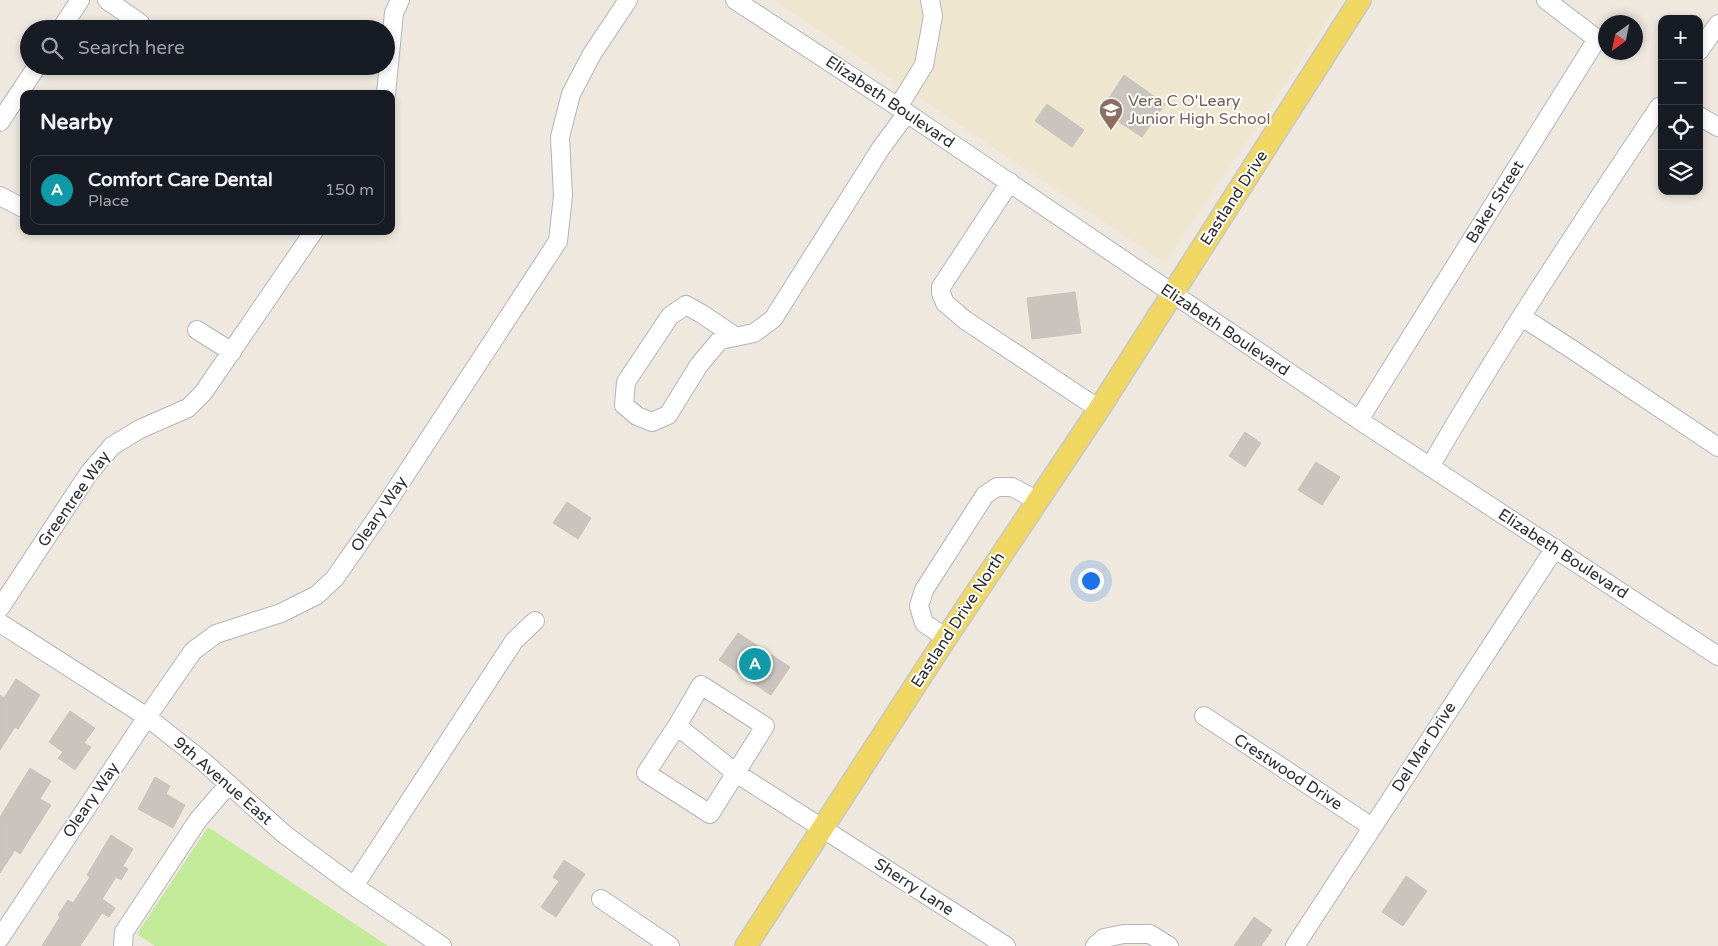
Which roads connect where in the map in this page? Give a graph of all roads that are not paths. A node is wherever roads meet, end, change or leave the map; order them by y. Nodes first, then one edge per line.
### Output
1 (80, 0) edge
2 (107, 0) edge
3 (400, 0) edge
4 (628, 0) edge
5 (735, 0) edge
6 (930, 0) edge
7 (1360, 0) edge
8 (1546, 0) edge
9 (67, 20) edge
10 (136, 20) edge
11 (393, 20) edge
12 (1718, 24) edge
13 (1703, 45) edge
14 (30, 75) edge
15 (388, 75) edge
16 (21, 90) edge
17 (386, 90) edge
18 (20, 91) edge
19 (903, 110) junction
20 (1658, 111) edge
21 (1703, 118) edge
22 (0, 122) edge
23 (1718, 127) edge
24 (1010, 182) junction
25 (0, 196) edge
26 (20, 206) edge
27 (311, 235) edge
28 (1173, 295) junction
29 (1522, 317) junction
30 (198, 330) dead end
31 (736, 337) junction
32 (232, 352) junction
33 (1099, 409) junction
34 (1359, 420) junction
35 (1718, 447) edge
36 (1430, 467) junction
37 (1038, 501) junction
38 (1555, 548) junction
39 (0, 608) edge
40 (0, 622) edge
41 (535, 622) dead end
42 (946, 638) junction
43 (1718, 656) edge
44 (1204, 716) dead end
45 (146, 717) junction
46 (677, 726) junction
47 (736, 773) junction
48 (229, 784) junction
49 (1372, 827) junction
50 (822, 828) junction
51 (354, 886) junction
52 (601, 899) dead end
53 (0, 938) edge
54 (123, 946) edge
55 (442, 946) edge
56 (670, 946) edge
57 (746, 946) edge
58 (1006, 946) edge
59 (1095, 946) edge
60 (1168, 946) edge
61 (1295, 946) edge

1 - 9 street
2 - 10 street
3 - 11 street
4 - 45 street, Oleary Way
5 - 19 street, Elizabeth Boulevard
6 - 19 street
7 - 28 main road, Eastland Drive
8 - 34 street, Baker Street
12 - 13 street
14 - 16 street
15 - 17 street
18 - 22 street
19 - 24 street, Elizabeth Boulevard
19 - 31 street
20 - 29 street
21 - 23 street
24 - 28 street, Elizabeth Boulevard
24 - 33 street
25 - 26 street
27 - 32 street, Greentree Way
28 - 33 main road, Eastland Drive North
28 - 34 street, Elizabeth Boulevard
29 - 35 street
29 - 36 street
30 - 32 street
31 - 31 street
32 - 39 street, Greentree Way
33 - 37 main road, Eastland Drive North
34 - 36 street, Elizabeth Boulevard
36 - 38 street, Elizabeth Boulevard
37 - 42 main road, Eastland Drive North
37 - 42 street
38 - 43 street, Elizabeth Boulevard
38 - 49 street, Del Mar Drive
40 - 45 street, 9th Avenue East
41 - 51 street
42 - 50 main road, Eastland Drive North
44 - 49 street, Crestwood Drive
45 - 48 street, 9th Avenue East
45 - 53 street, Oleary Way
46 - 47 street, Sherry Lane
46 - 47 street
46 - 47 street
47 - 50 street, Sherry Lane
48 - 51 street, 9th Avenue East
48 - 54 street
49 - 61 street, Del Mar Drive
50 - 57 main road, Eastland Drive North
50 - 58 street, Sherry Lane
51 - 55 street, 9th Avenue East
52 - 56 street
59 - 60 street

